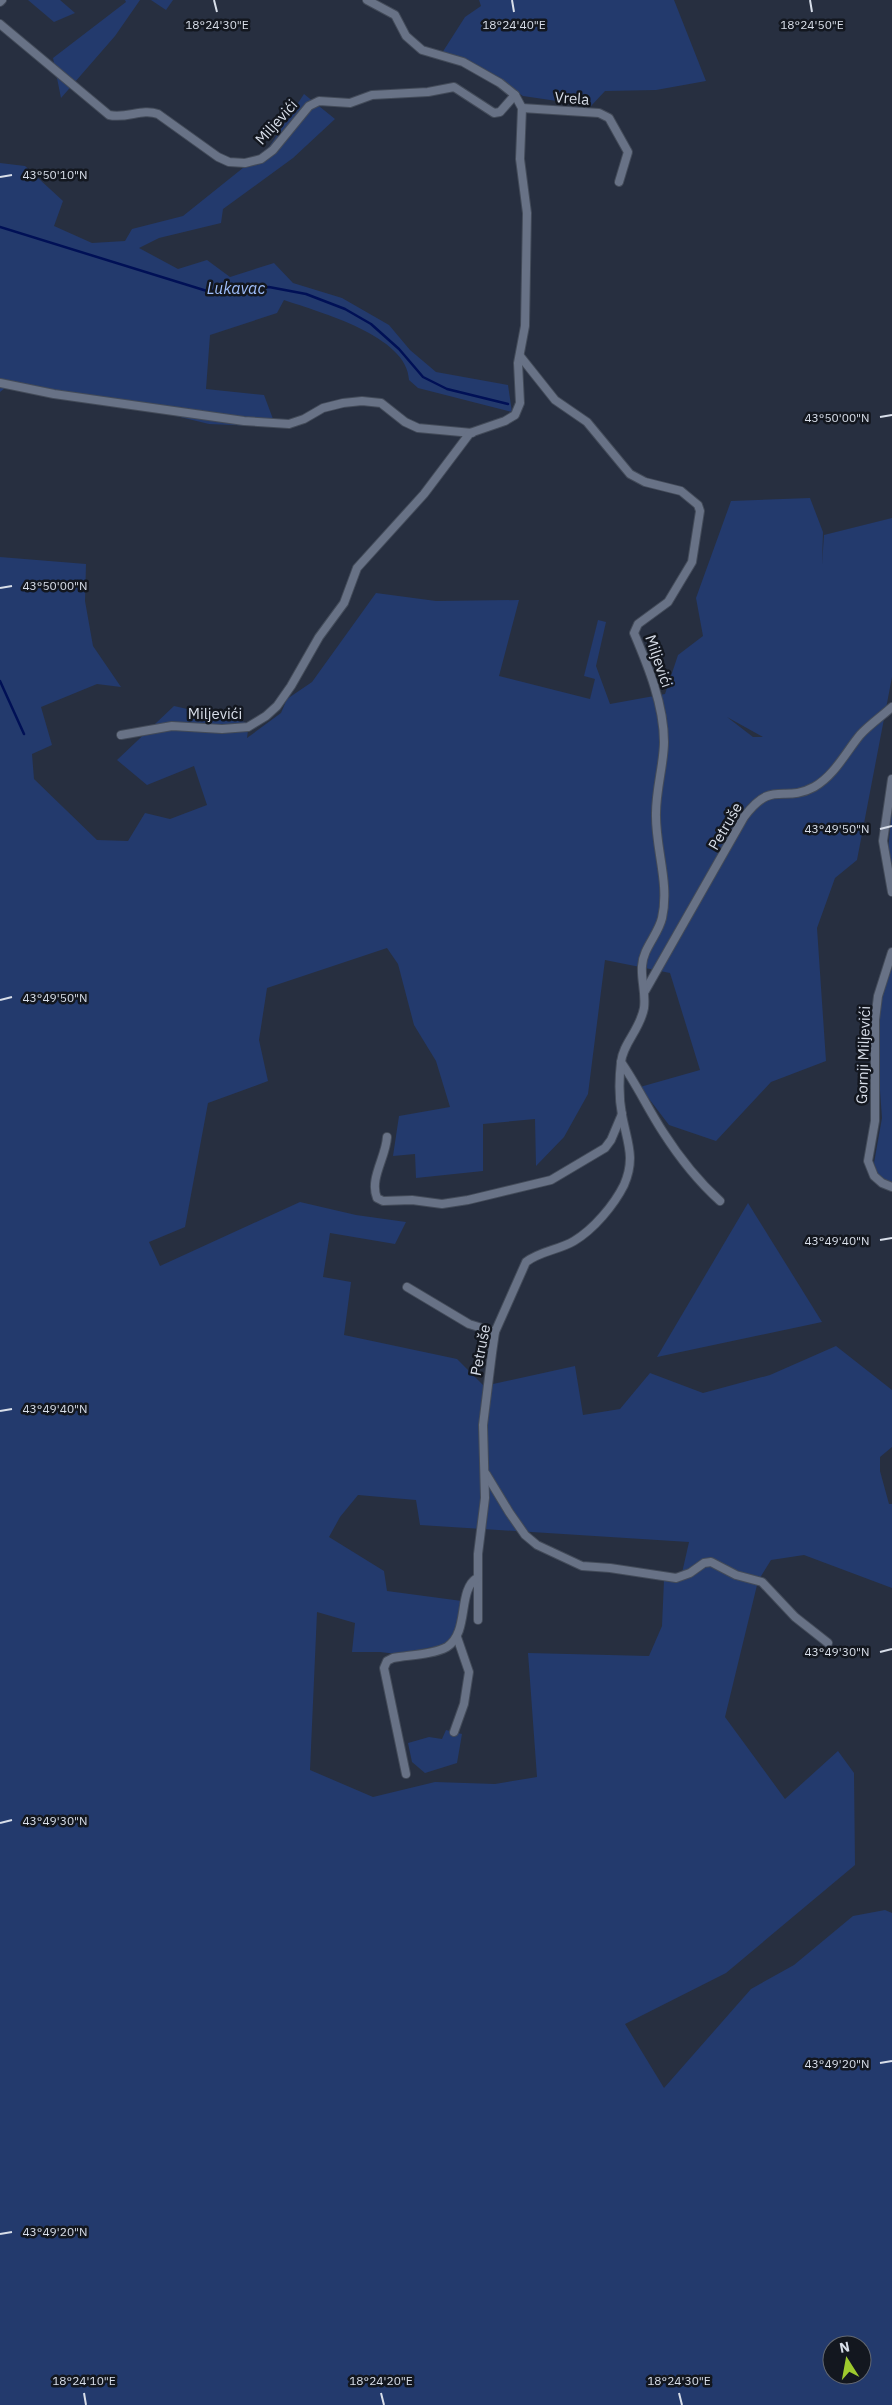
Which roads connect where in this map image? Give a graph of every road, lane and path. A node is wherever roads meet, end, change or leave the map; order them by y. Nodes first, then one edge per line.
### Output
1 (367, 0) edge
2 (0, 24) edge
3 (516, 95) junction
4 (522, 108) junction
5 (619, 182) dead end
6 (520, 356) junction
7 (0, 383) edge
8 (472, 433) junction
9 (892, 707) edge
10 (121, 735) dead end
11 (892, 779) edge
12 (892, 892) edge
13 (892, 952) edge
14 (642, 965) junction
15 (660, 967) junction
16 (645, 992) junction
17 (621, 1062) junction
18 (622, 1114) junction
19 (387, 1137) dead end
20 (892, 1187) edge
21 (720, 1202) dead end
22 (408, 1287) dead end
23 (495, 1332) junction
24 (484, 1472) junction
25 (477, 1578) junction
26 (478, 1620) dead end
27 (457, 1636) junction
28 (828, 1643) dead end
29 (454, 1732) dead end
30 (406, 1774) dead end

1 - 3 street, Miljevići
2 - 3 street, Miljevići
3 - 4 street, Miljevići
4 - 5 street, Vrela
4 - 6 street, Miljevići
6 - 8 street, Miljevići
6 - 14 street, Miljevići
7 - 8 street
8 - 10 street, Miljevići
9 - 15 street, Petruše
11 - 12 street
13 - 20 street, Gornji Miljevići
14 - 15 street
14 - 16 street, Miljevići
15 - 16 street
16 - 17 street, Petruše
17 - 18 street, Petruše
17 - 21 street
18 - 19 street, Petruše
18 - 23 street, Petruše
22 - 23 street
23 - 24 street, Petruše
24 - 25 street, Petruše
24 - 28 street
25 - 26 street, Petruše
25 - 27 street
27 - 29 street
27 - 30 street

